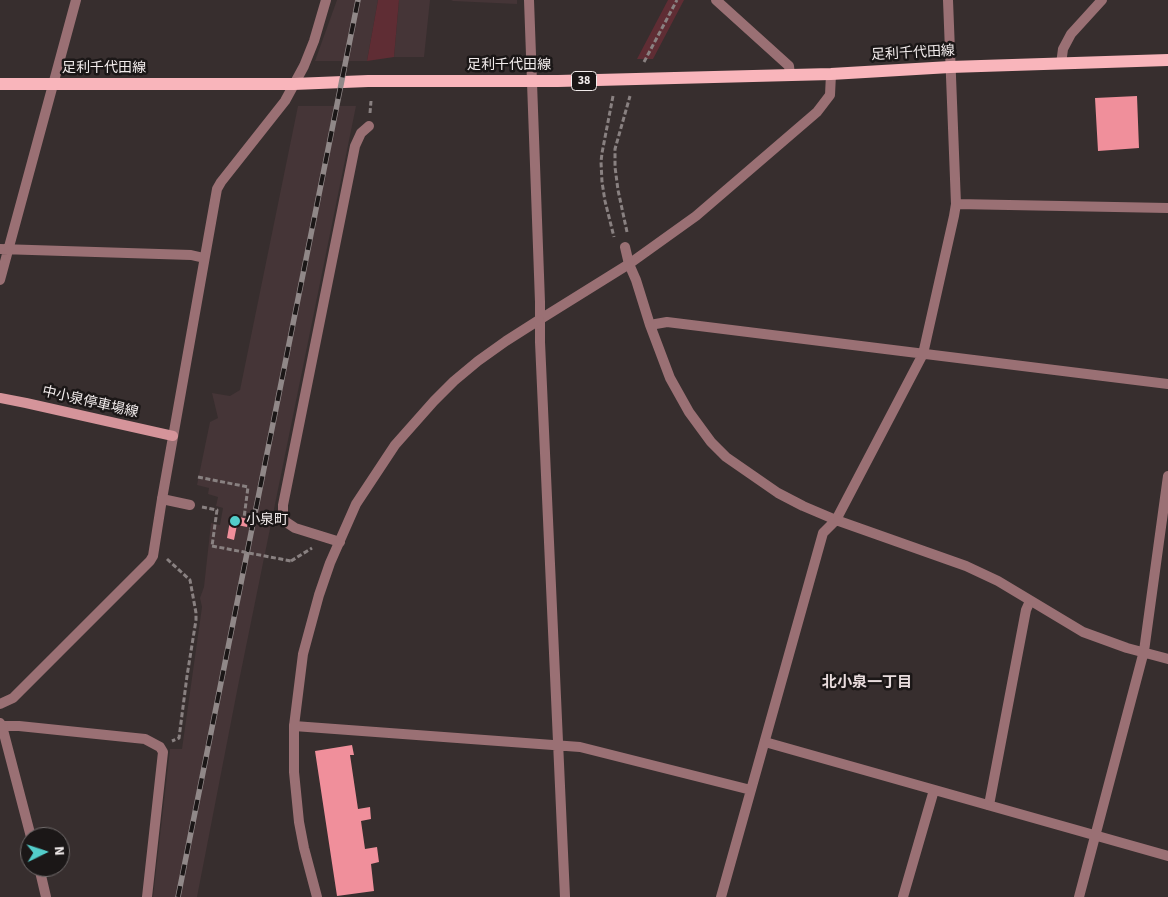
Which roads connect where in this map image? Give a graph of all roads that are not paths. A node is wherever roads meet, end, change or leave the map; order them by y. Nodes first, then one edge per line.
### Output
1 (76, 0) edge
2 (326, 0) edge
3 (529, 0) edge
4 (716, 0) edge
5 (948, 0) edge
6 (1102, 0) edge
7 (1168, 60) edge
8 (1062, 64) junction
9 (950, 67) junction
10 (831, 74) junction
11 (790, 75) junction
12 (532, 81) junction
13 (0, 84) edge
14 (53, 84) junction
15 (294, 84) junction
16 (369, 126) dead end
17 (956, 204) junction
18 (1168, 208) edge
19 (625, 247) road end
20 (4, 249) edge
21 (204, 258) junction
22 (629, 264) junction
23 (0, 280) edge
24 (540, 320) junction
25 (650, 325) junction
26 (923, 354) junction
27 (1168, 384) edge
28 (0, 398) edge
29 (173, 436) junction
30 (1168, 476) edge
31 (162, 499) junction
32 (190, 504) road end
33 (836, 520) junction
34 (340, 542) junction
35 (1030, 601) junction
36 (1144, 651) junction
37 (1168, 658) edge
38 (0, 704) edge
39 (1, 724) edge
40 (294, 726) junction
41 (765, 742) junction
42 (559, 746) junction
43 (751, 790) junction
44 (934, 790) junction
45 (989, 805) junction
46 (28, 827) edge
47 (1095, 835) junction
48 (1168, 856) edge
49 (41, 877) edge
50 (46, 897) edge
51 (147, 897) edge
52 (317, 897) edge
53 (564, 897) edge
54 (721, 897) edge
55 (903, 897) edge
56 (1079, 897) edge

1 - 14 street
2 - 15 street
3 - 12 street
4 - 11 street
5 - 9 street
6 - 8 street
7 - 8 main road, 足利千代田線 / 38
8 - 9 main road, 足利千代田線 / 38
9 - 10 main road, 足利千代田線 / 38
9 - 17 street
10 - 11 main road, 足利千代田線 / 38
10 - 22 street
11 - 12 main road, 足利千代田線 / 38
12 - 15 main road, 足利千代田線 / 38
12 - 24 street
13 - 14 main road, 足利千代田線 / 38
14 - 15 main road, 足利千代田線 / 38
14 - 20 street
15 - 21 street
16 - 34 street
17 - 18 street
17 - 26 street
19 - 22 street
20 - 21 street
20 - 23 street
21 - 29 street
22 - 24 street
22 - 25 street
24 - 34 street
24 - 42 street
25 - 26 street
25 - 33 street
26 - 27 street
26 - 33 street
28 - 29 main road, 中小泉停車場線
29 - 31 street
30 - 36 street
31 - 32 street
31 - 38 street
33 - 35 street
33 - 41 street
34 - 40 street
35 - 36 street
35 - 45 street
36 - 37 street
36 - 47 street
39 - 46 street
39 - 51 street
40 - 42 street
40 - 52 street
41 - 43 street
41 - 44 street
42 - 43 street
42 - 53 street
43 - 54 street
44 - 45 street
44 - 55 street
45 - 47 street
47 - 48 street
47 - 56 street
49 - 50 street

